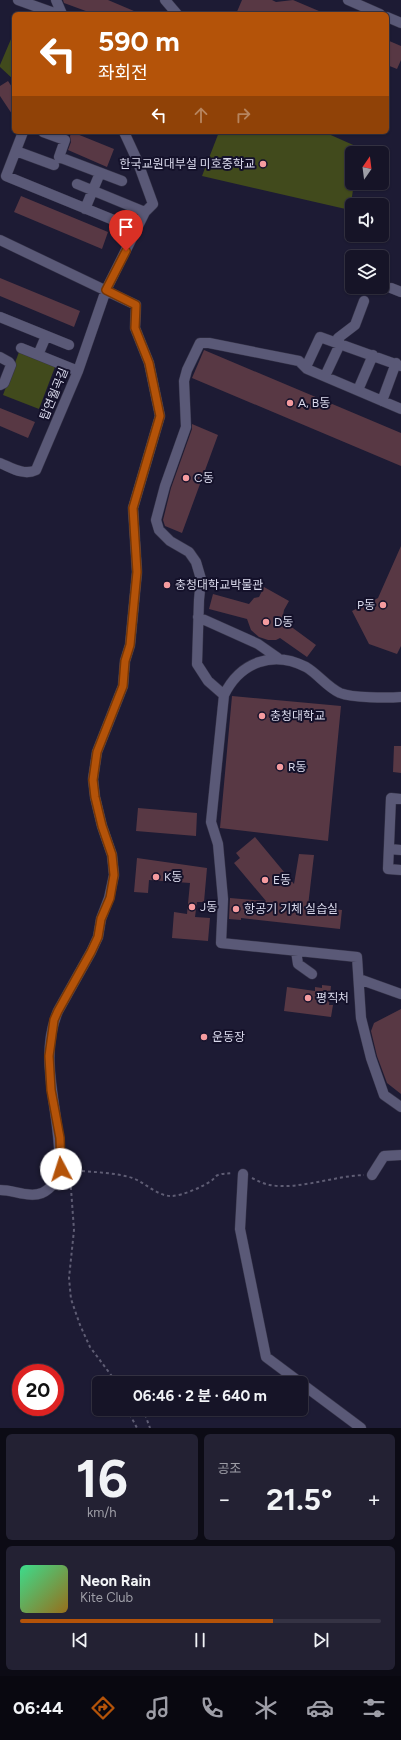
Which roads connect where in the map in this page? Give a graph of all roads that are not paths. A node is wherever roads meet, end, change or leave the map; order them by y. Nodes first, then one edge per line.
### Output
1 (18, 0) edge
2 (56, 0) edge
3 (165, 0) edge
4 (348, 0) edge
5 (51, 12) edge
6 (61, 12) edge
7 (175, 12) edge
8 (375, 12) edge
9 (389, 18) edge
10 (401, 23) edge
11 (22, 134) edge
12 (48, 134) edge
13 (125, 134) edge
14 (16, 151) junction
15 (54, 165) dead end
16 (100, 173) junction
17 (122, 181) dead end
18 (76, 184) dead end
19 (93, 190) junction
20 (85, 209) junction
21 (145, 212) junction
22 (116, 221) dead end
23 (0, 240) edge
24 (106, 290) junction
25 (364, 301) dead end
26 (0, 317) edge
27 (46, 336) junction
28 (340, 344) junction
29 (69, 345) dead end
30 (21, 348) dead end
31 (38, 355) junction
32 (373, 355) junction
33 (0, 357) edge
34 (398, 364) edge
35 (306, 367) junction
36 (78, 371) junction
37 (325, 376) junction
38 (0, 385) edge
39 (358, 390) junction
40 (382, 401) junction
41 (401, 409) edge
42 (0, 463) edge
43 (198, 617) junction
44 (278, 658) junction
45 (224, 695) junction
46 (401, 697) edge
47 (401, 799) edge
48 (388, 849) junction
49 (401, 850) edge
50 (401, 870) edge
51 (296, 951) junction
52 (312, 974) dead end
53 (360, 979) junction
54 (401, 994) edge
55 (401, 1107) edge
56 (401, 1155) edge
57 (243, 1174) road end
58 (372, 1175) road end
59 (0, 1190) edge
60 (361, 1428) edge

1 - 5 street
2 - 6 street
3 - 7 street
4 - 8 street
9 - 10 street
11 - 14 street
12 - 16 street
13 - 21 street, 탑연월곡길
14 - 15 street
14 - 20 street
16 - 17 street
16 - 19 street
18 - 19 street
19 - 20 street
19 - 21 street
20 - 22 street
21 - 24 street, 탑연월곡길
23 - 24 street
24 - 36 street, 탑연월곡길
24 - 59 street
25 - 28 street
26 - 27 street
27 - 29 street
27 - 31 street
28 - 32 street
28 - 35 street
28 - 37 street
30 - 31 street
31 - 36 street
32 - 34 street
32 - 39 street
33 - 38 street
34 - 40 street
35 - 37 street
35 - 43 street
36 - 42 street, 탑연월곡길
37 - 39 street
39 - 40 street
40 - 41 street
43 - 44 street
43 - 45 street
44 - 45 street
44 - 46 street
45 - 51 street
47 - 48 street
48 - 49 street
48 - 50 street
51 - 52 street
51 - 53 street
53 - 54 street
53 - 55 street
56 - 58 street
57 - 60 street

